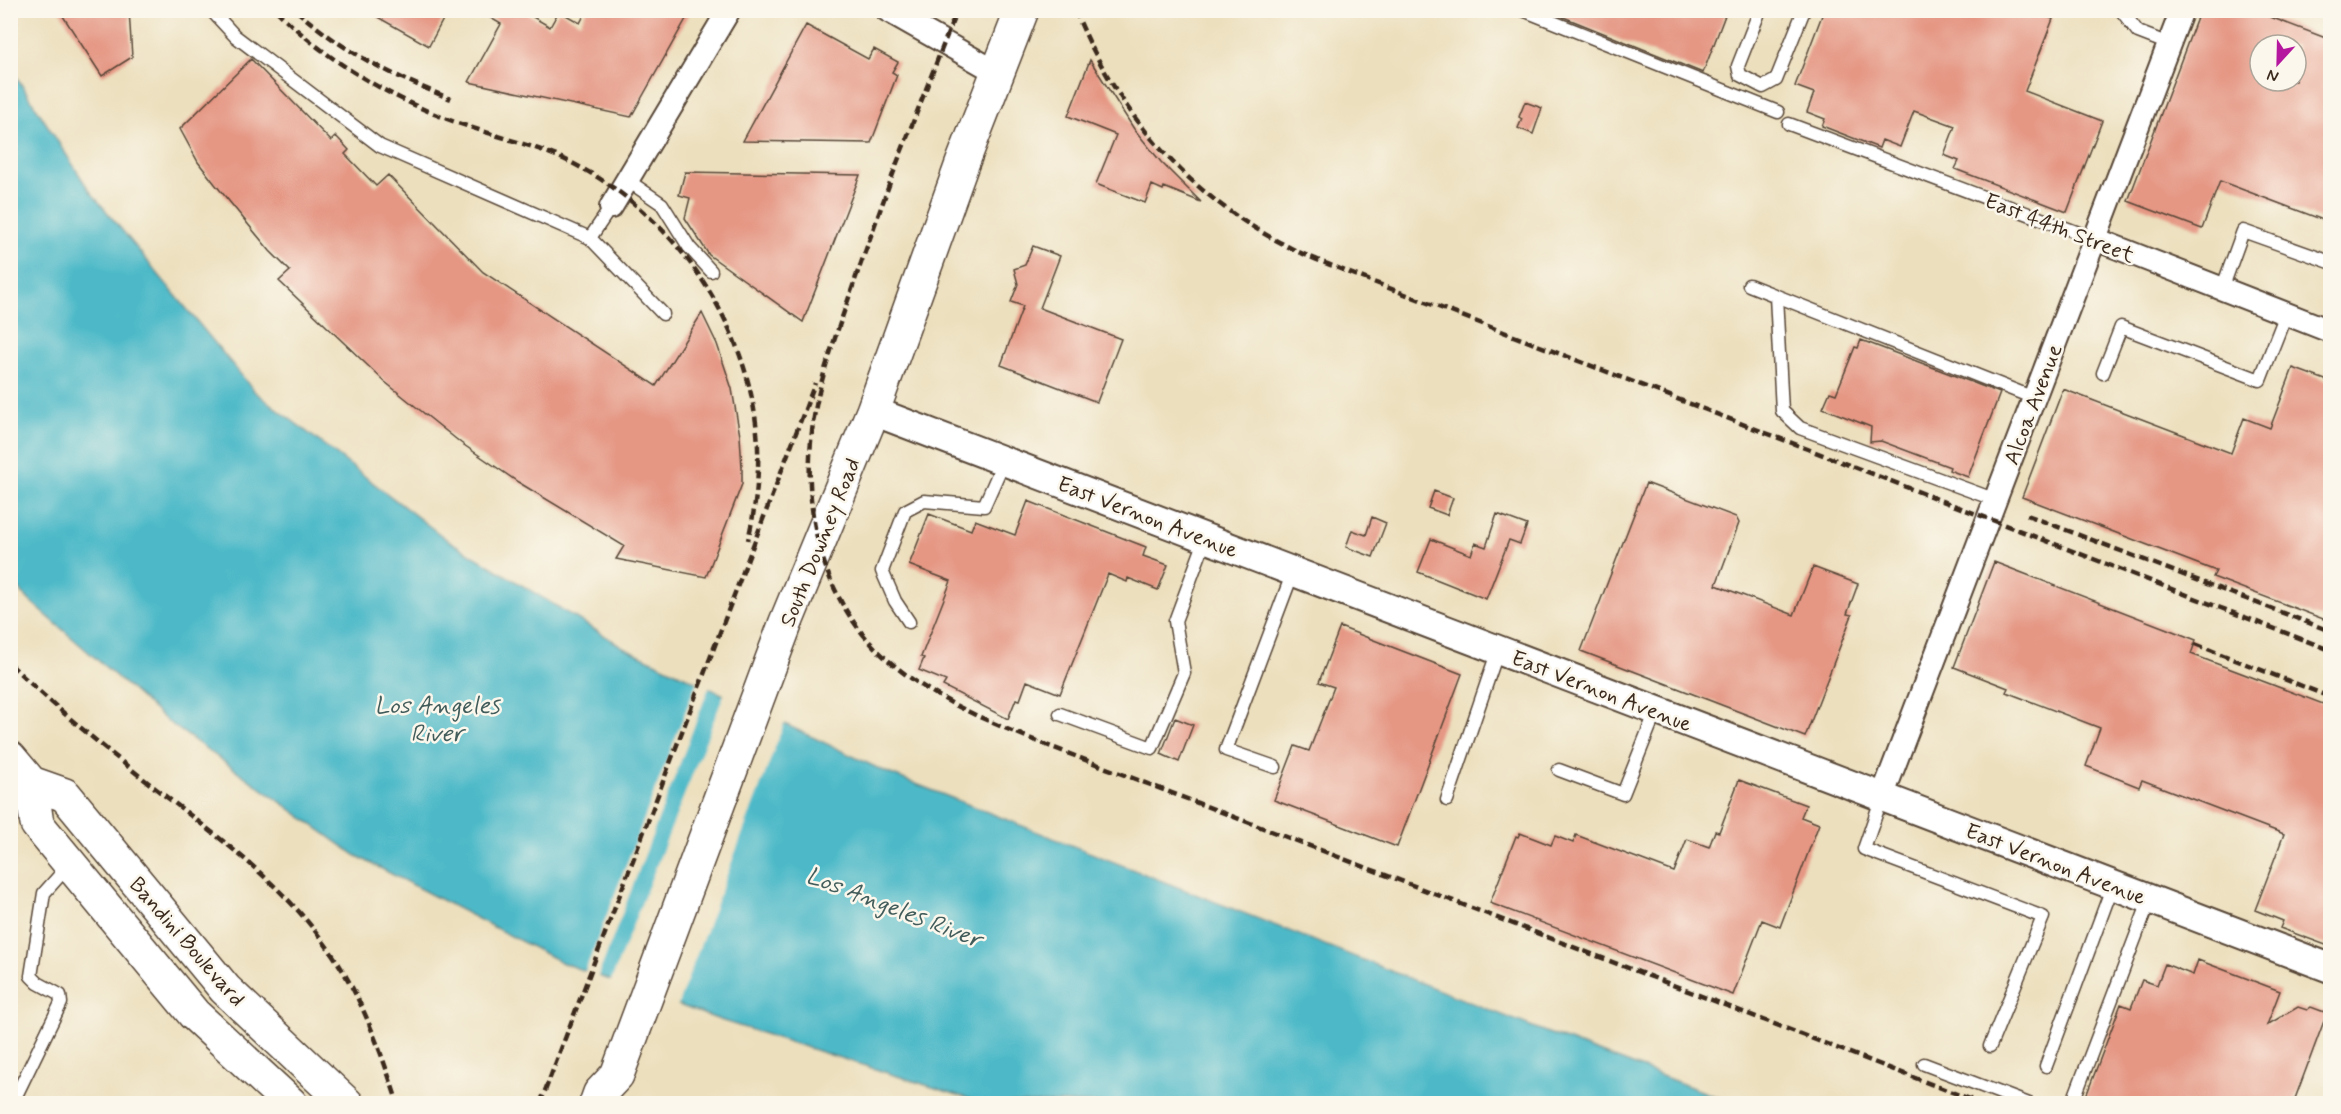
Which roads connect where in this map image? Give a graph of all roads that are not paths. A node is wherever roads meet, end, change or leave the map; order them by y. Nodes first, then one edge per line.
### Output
1 (211, 10) edge
2 (729, 10) edge
3 (887, 10) edge
4 (1022, 10) edge
5 (1523, 10) edge
6 (1760, 10) edge
7 (1804, 10) edge
8 (2121, 10) edge
9 (2182, 10) edge
10 (2169, 44) junction
11 (998, 73) junction
12 (1763, 87) junction
13 (1756, 104) junction
14 (1778, 112) dead end
15 (1789, 124) dead end
16 (627, 180) junction
17 (611, 207) joint
18 (590, 238) junction
19 (2095, 239) junction
20 (2331, 262) edge
21 (711, 271) dead end
22 (1749, 285) dead end
23 (2222, 289) junction
24 (1776, 296) junction
25 (663, 314) dead end
26 (2286, 314) junction
27 (2331, 331) edge
28 (2103, 373) dead end
29 (2034, 398) junction
30 (873, 411) junction
31 (1004, 461) junction
32 (1996, 500) junction
33 (1206, 538) junction
34 (1293, 572) junction
35 (909, 622) dead end
36 (1498, 650) junction
37 (1656, 711) junction
38 (1060, 714) dead end
39 (10, 758) edge
40 (1275, 767) dead end
41 (1559, 770) dead end
42 (31, 783) junction
43 (1882, 797) junction
44 (1447, 800) dead end
45 (70, 864) junction
46 (2113, 885) junction
47 (2150, 900) junction
48 (2331, 968) edge
49 (1990, 1046) dead end
50 (1924, 1064) dead end
51 (2046, 1066) dead end
52 (620, 1089) edge
53 (12, 1104) edge
54 (291, 1104) edge
55 (347, 1104) edge
56 (596, 1104) edge
57 (2029, 1104) edge
58 (2072, 1104) edge

1 - 18 lane
2 - 16 street
3 - 11 street
4 - 11 main road, South Downey Road
5 - 13 lane
6 - 12 lane
7 - 12 lane
8 - 10 lane
9 - 10 street, Alcoa Avenue
10 - 19 street, Alcoa Avenue
11 - 30 main road, South Downey Road
12 - 13 lane
13 - 14 lane
15 - 19 lane, East 44th Street
16 - 17 street
16 - 21 lane
17 - 18 lane
18 - 25 lane
19 - 23 street, East 44th Street
19 - 29 street, Alcoa Avenue
20 - 23 lane
22 - 24 lane
23 - 26 street, East 44th Street
24 - 29 lane
24 - 32 lane
26 - 27 street, East 44th Street
26 - 28 lane
29 - 32 street, Alcoa Avenue
30 - 31 street, East Vernon Avenue
30 - 52 main road, South Downey Road
31 - 33 street, East Vernon Avenue
31 - 35 lane
32 - 43 street, Alcoa Avenue
33 - 34 street, East Vernon Avenue
33 - 38 lane
34 - 36 street, East Vernon Avenue
34 - 40 lane
36 - 37 street, East Vernon Avenue
36 - 44 lane
37 - 41 lane
37 - 43 street, East Vernon Avenue
39 - 42 main road
42 - 45 main road, Bandini Boulevard
42 - 55 main road, Bandini Boulevard
43 - 46 street, East Vernon Avenue
43 - 49 lane
45 - 53 lane
45 - 54 main road, Bandini Boulevard
46 - 47 street, East Vernon Avenue
46 - 51 lane
47 - 48 street, East Vernon Avenue
47 - 58 lane
50 - 57 lane
52 - 56 main road, South Downey Road

